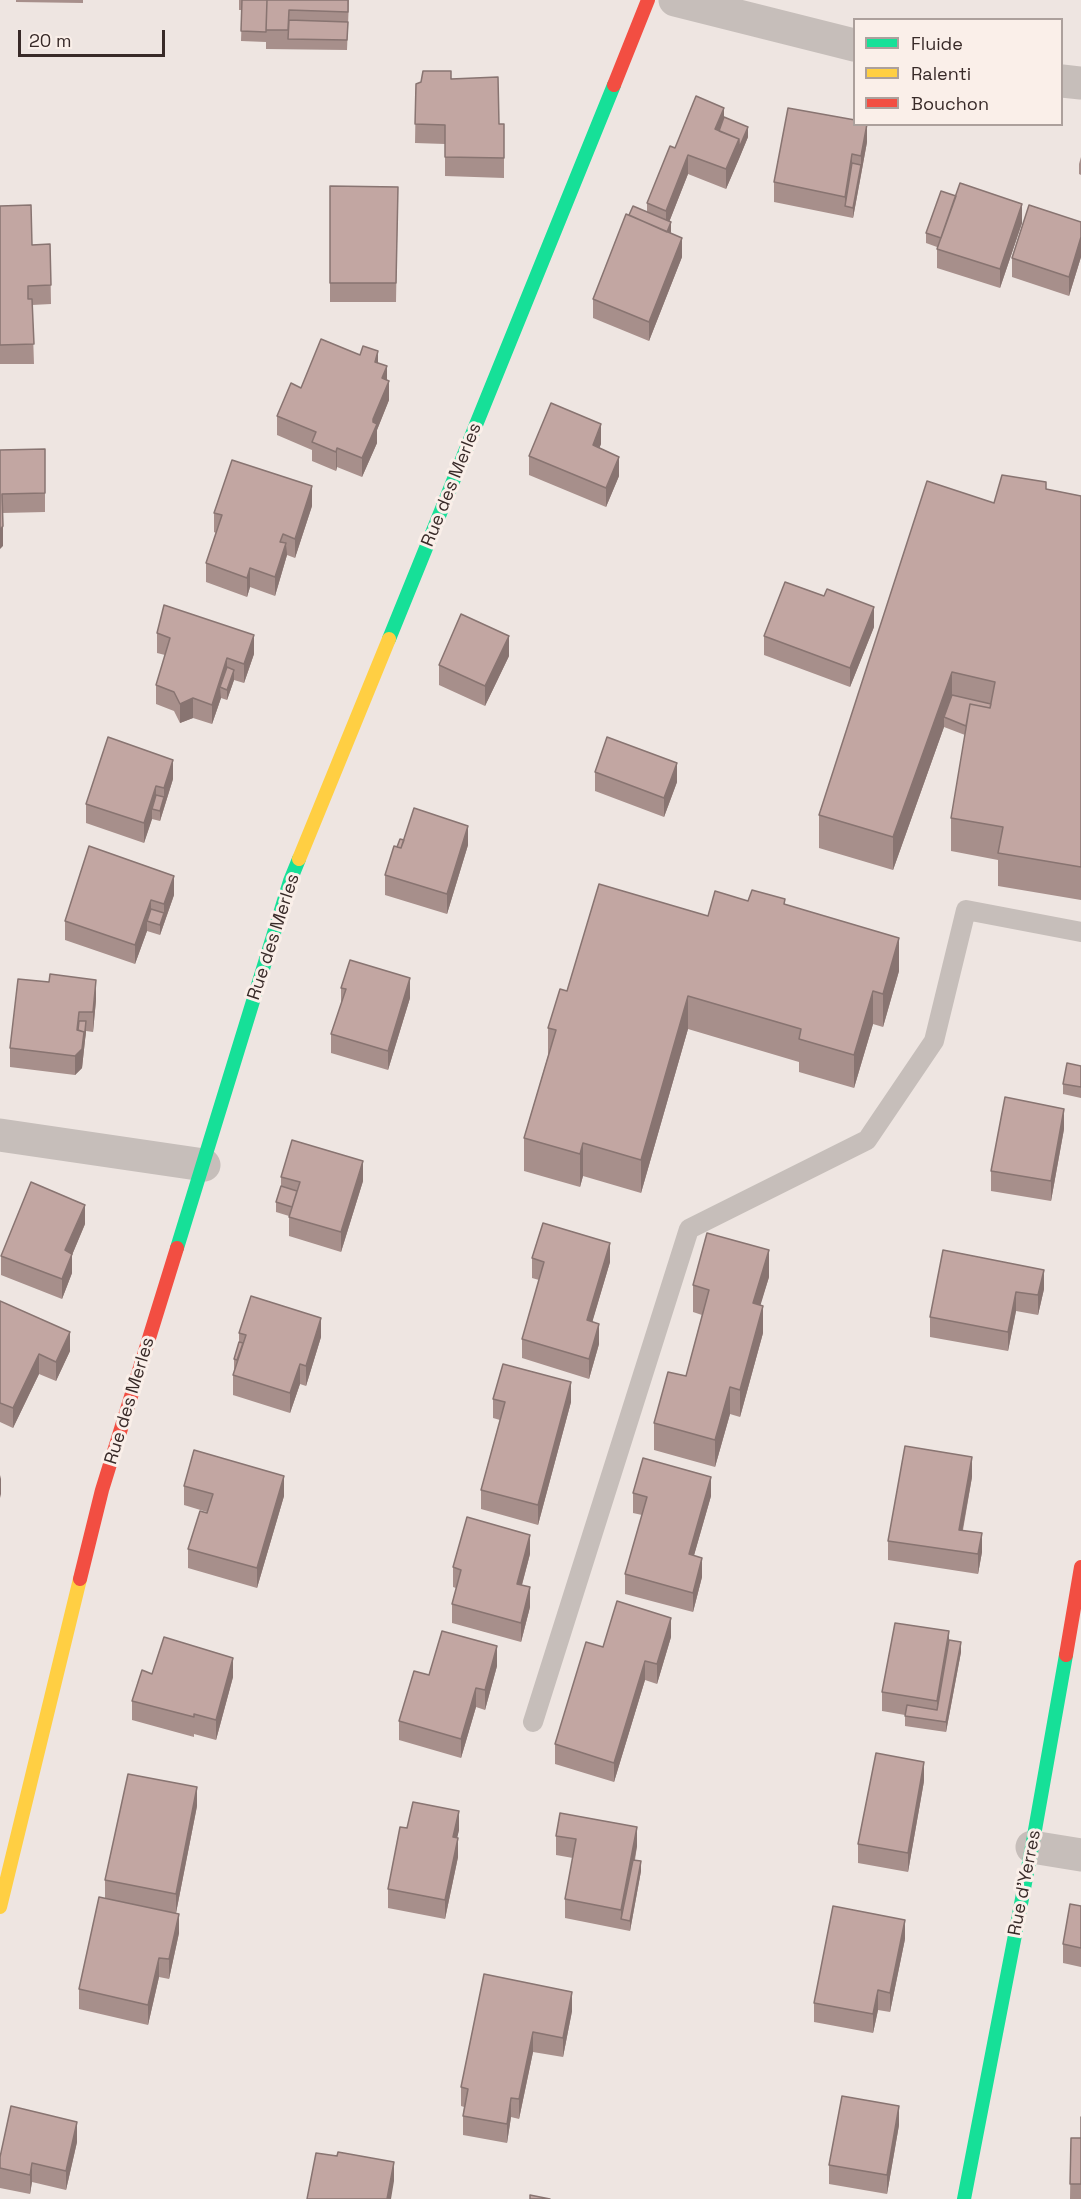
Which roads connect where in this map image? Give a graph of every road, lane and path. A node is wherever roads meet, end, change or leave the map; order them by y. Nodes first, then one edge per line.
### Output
1 (648, 0) edge
2 (675, 0) edge
3 (853, 44) edge
4 (1063, 81) edge
5 (1081, 84) edge
6 (1081, 932) edge
7 (0, 1136) edge
8 (204, 1165) junction
9 (1081, 1567) edge
10 (532, 1722) dead end
11 (1032, 1847) junction
12 (1081, 1855) edge
13 (0, 1907) edge
14 (964, 2199) edge

1 - 8 street, Rue des Merles
2 - 3 street
4 - 5 street
6 - 10 lane
7 - 8 street
8 - 13 street, Rue des Merles
9 - 11 street, Rue d'Yerres
11 - 12 street
11 - 14 street, Rue d'Yerres

